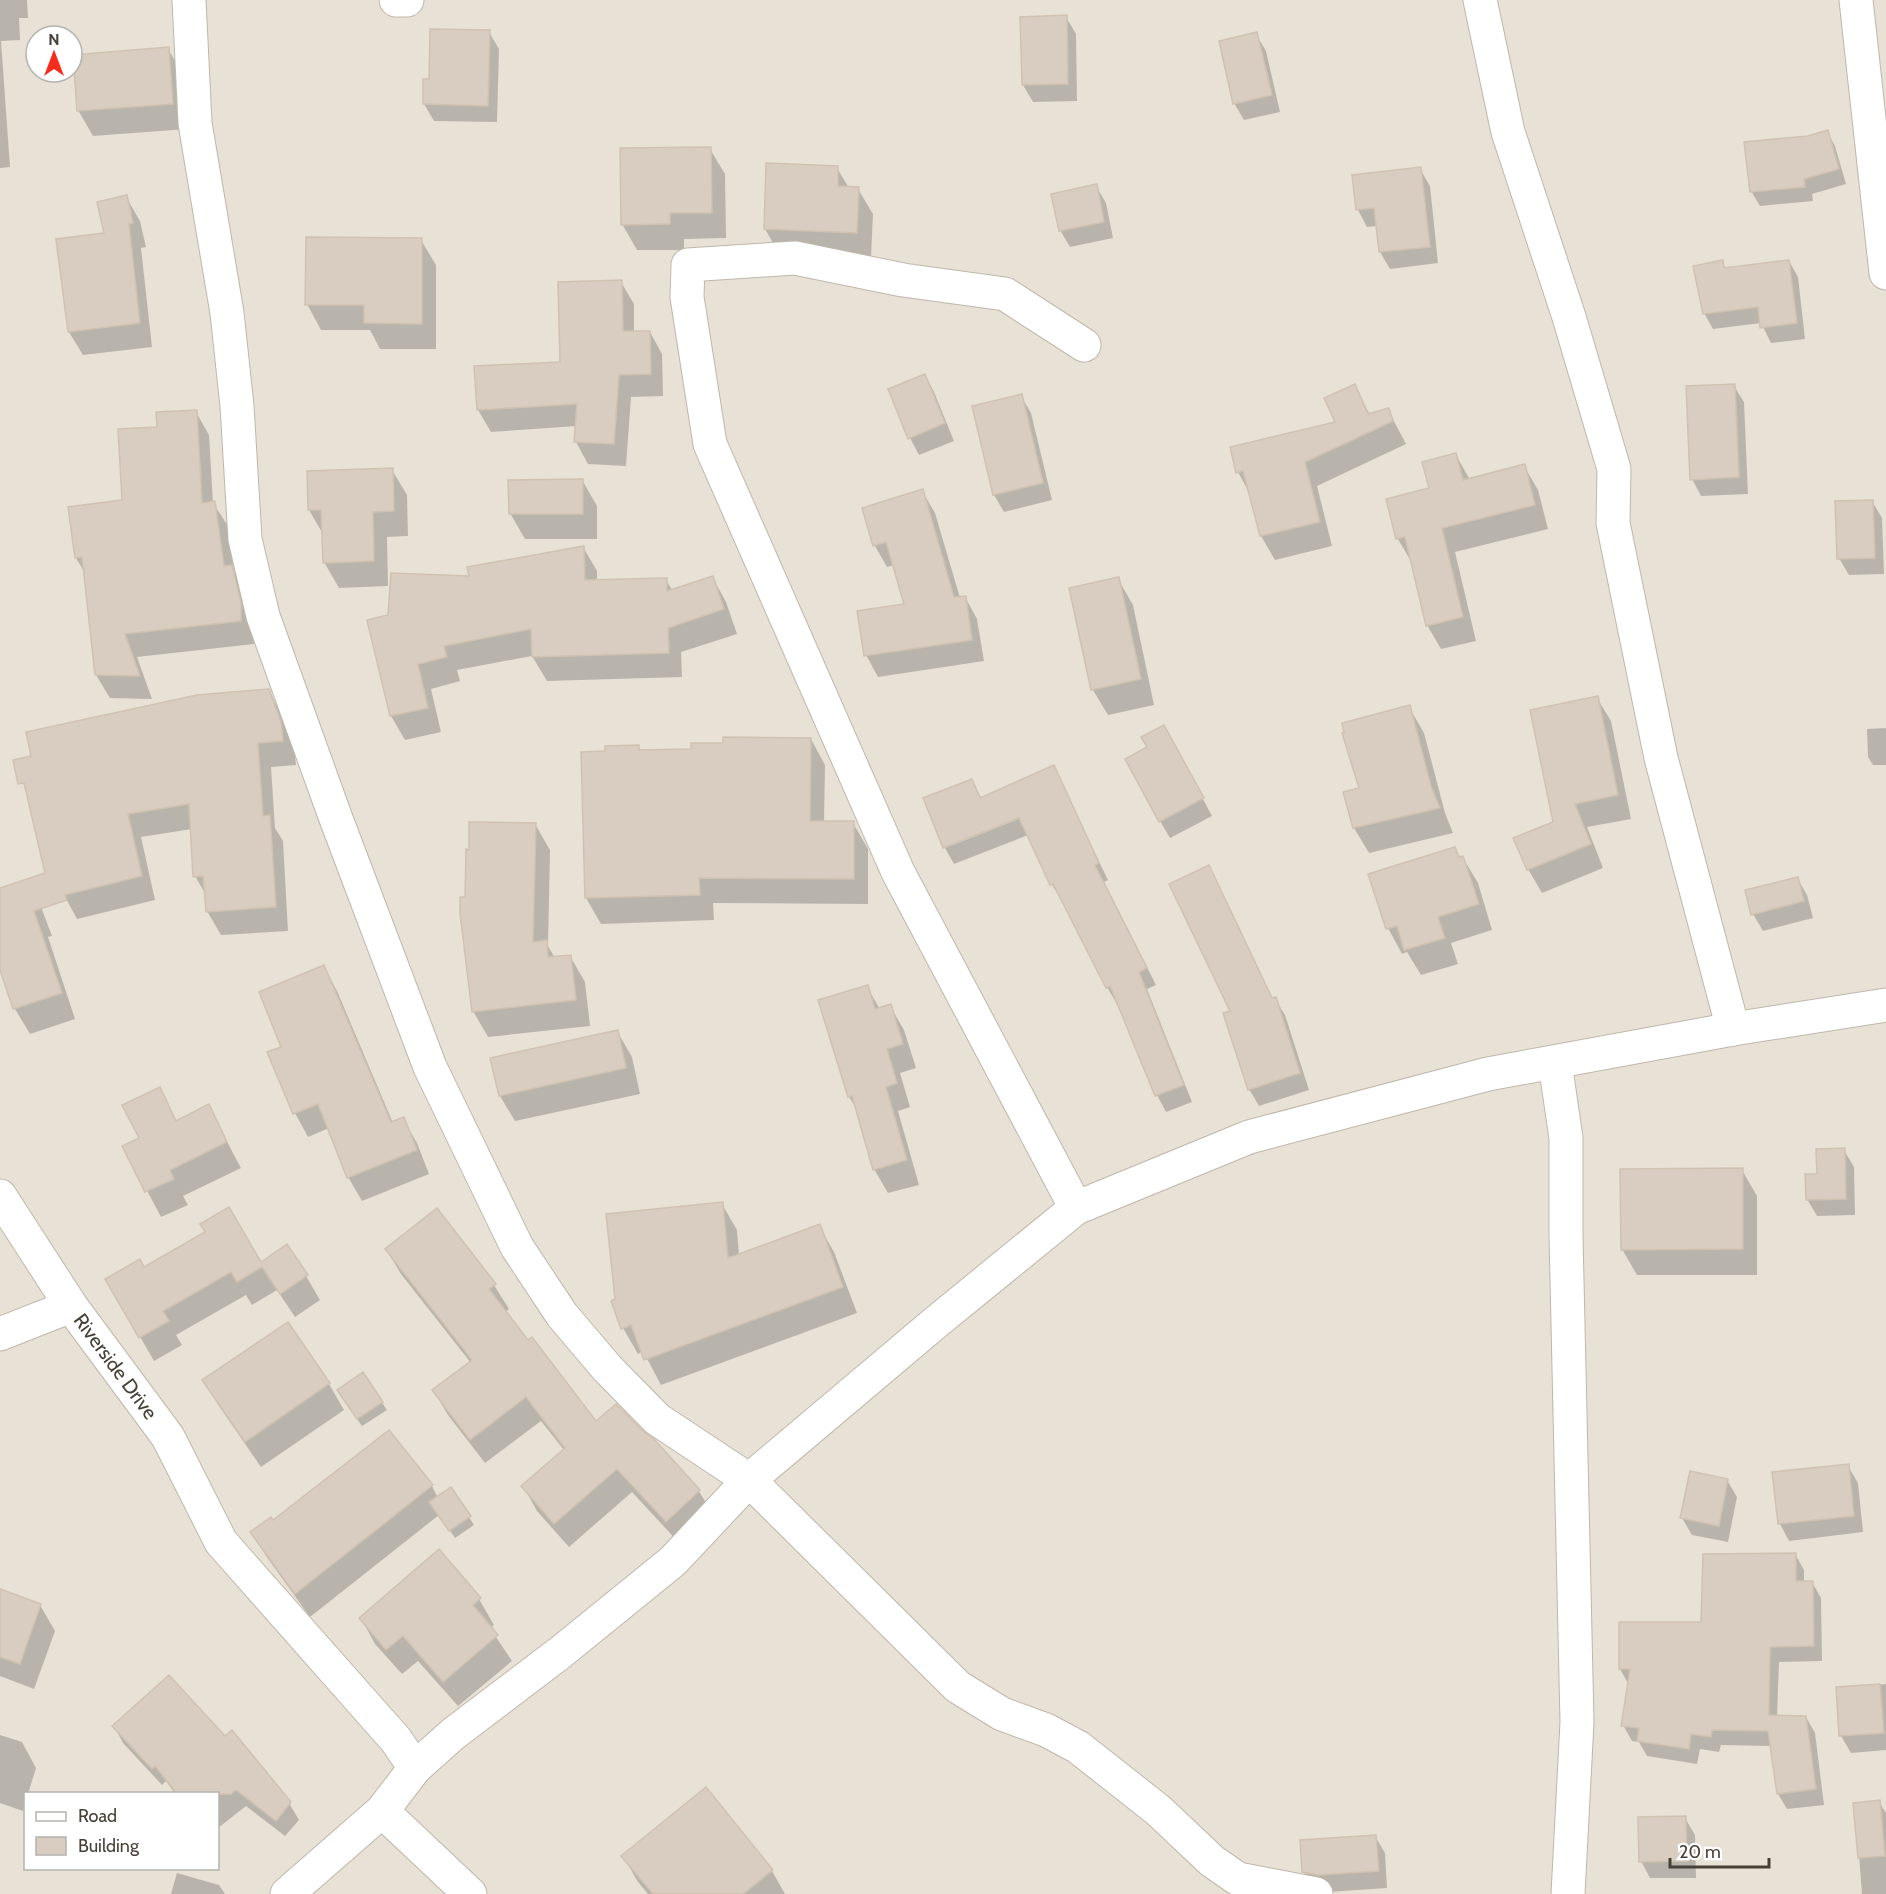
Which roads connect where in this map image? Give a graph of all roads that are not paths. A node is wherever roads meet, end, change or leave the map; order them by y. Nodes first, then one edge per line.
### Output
1 (189, 0) edge
2 (396, 0) edge
3 (406, 0) edge
4 (1480, 0) edge
5 (1856, 0) edge
6 (1886, 273) edge
7 (1084, 345) dead end
8 (1886, 1005) edge
9 (1733, 1029) junction
10 (1555, 1063) junction
11 (0, 1196) edge
12 (1076, 1208) junction
13 (71, 1306) junction
14 (0, 1334) edge
15 (749, 1479) junction
16 (415, 1768) junction
17 (382, 1811) junction
18 (287, 1894) edge
19 (470, 1894) edge
20 (1316, 1894) edge
21 (1568, 1894) edge

1 - 15 street
2 - 3 street
4 - 9 street
5 - 6 street
7 - 12 street
8 - 9 street
9 - 10 street
10 - 12 street
10 - 21 street
11 - 13 street, Riverside Drive
12 - 15 street
13 - 14 street
13 - 16 street, Riverside Drive
15 - 16 street
15 - 20 street
16 - 17 street
17 - 18 street
17 - 19 street

